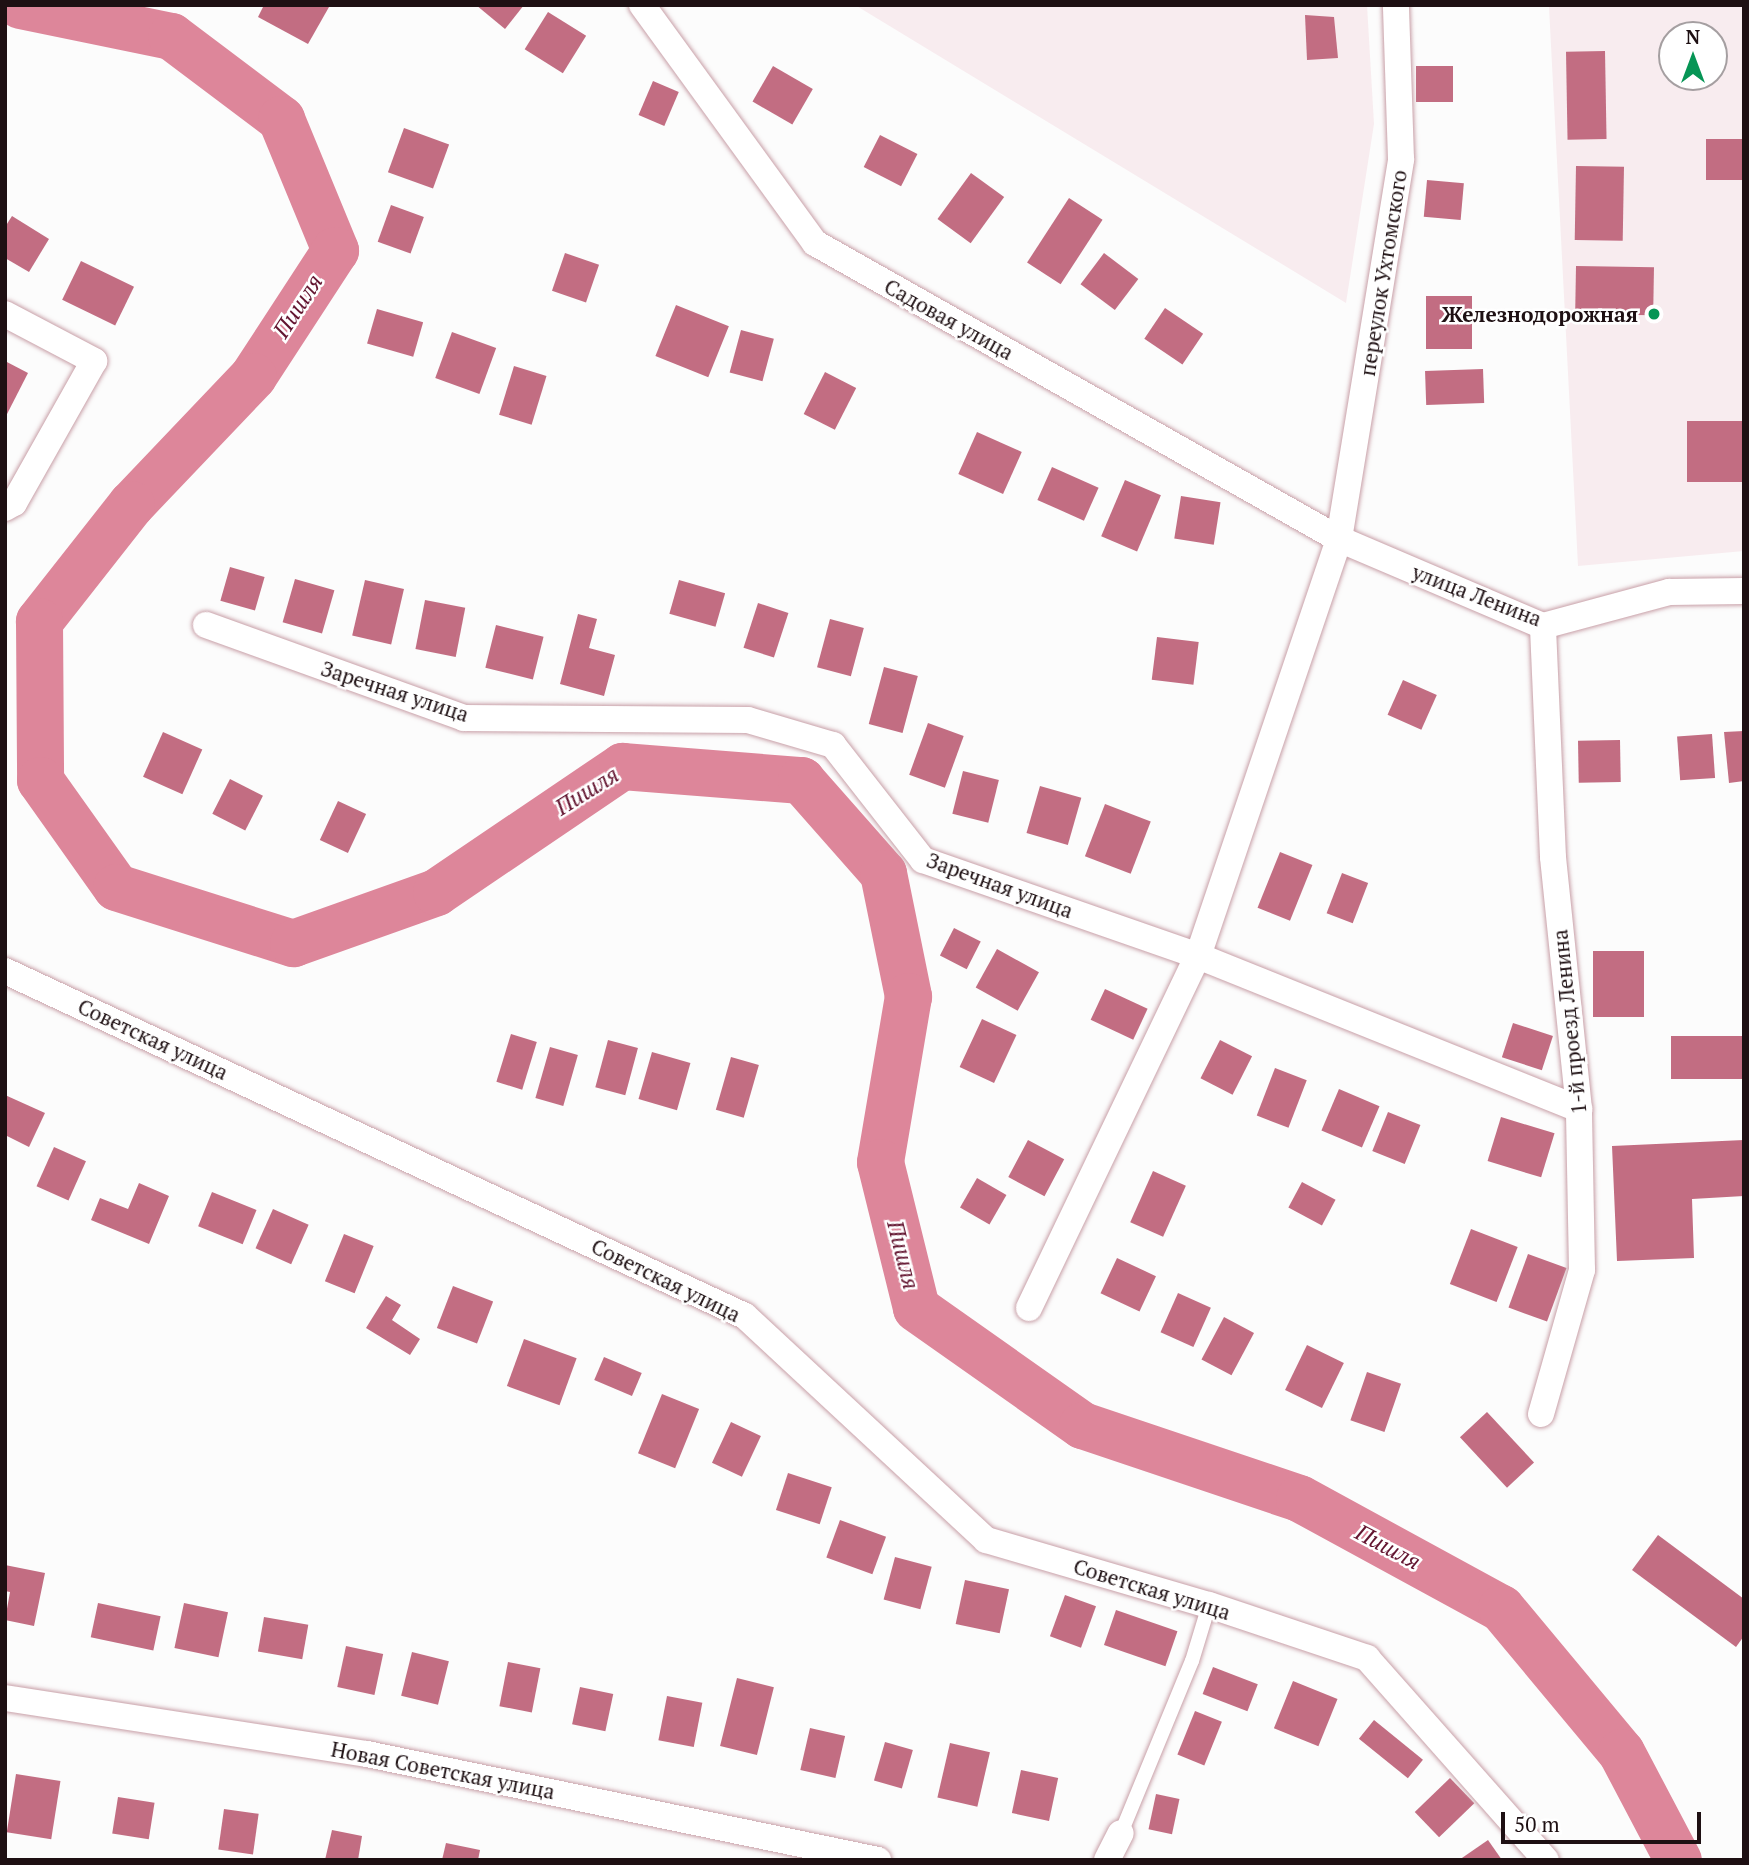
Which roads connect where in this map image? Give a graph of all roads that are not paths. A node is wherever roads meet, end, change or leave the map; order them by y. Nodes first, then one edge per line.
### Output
1 (642, 5) edge
2 (1395, 5) edge
3 (5, 314) edge
4 (5, 508) edge
5 (1339, 539) junction
6 (1744, 591) edge
7 (205, 625) dead end
8 (1543, 626) junction
9 (1198, 956) junction
10 (5, 971) edge
11 (1578, 1109) junction
12 (1029, 1308) dead end
13 (1541, 1414) dead end
14 (1209, 1605) junction
15 (5, 1698) edge
16 (1122, 1833) joint
17 (878, 1860) edge
18 (1107, 1860) edge
19 (1546, 1860) edge

1 - 5 street, Садовая улица
2 - 5 street, переулок Ухтомского
3 - 4 street
5 - 8 street, улица Ленина
5 - 9 street, переулок Ухтомского
6 - 8 street, улица Ленина
7 - 9 street, Заречная улица
8 - 11 street, 1-й проезд Ленина
9 - 11 street, Заречная улица
9 - 12 street, переулок Ухтомского
10 - 14 street, Советская улица
11 - 13 street, 1-й проезд Ленина
14 - 16 lane
14 - 19 street, Советская улица
15 - 17 street, Новая Советская улица
16 - 18 street

